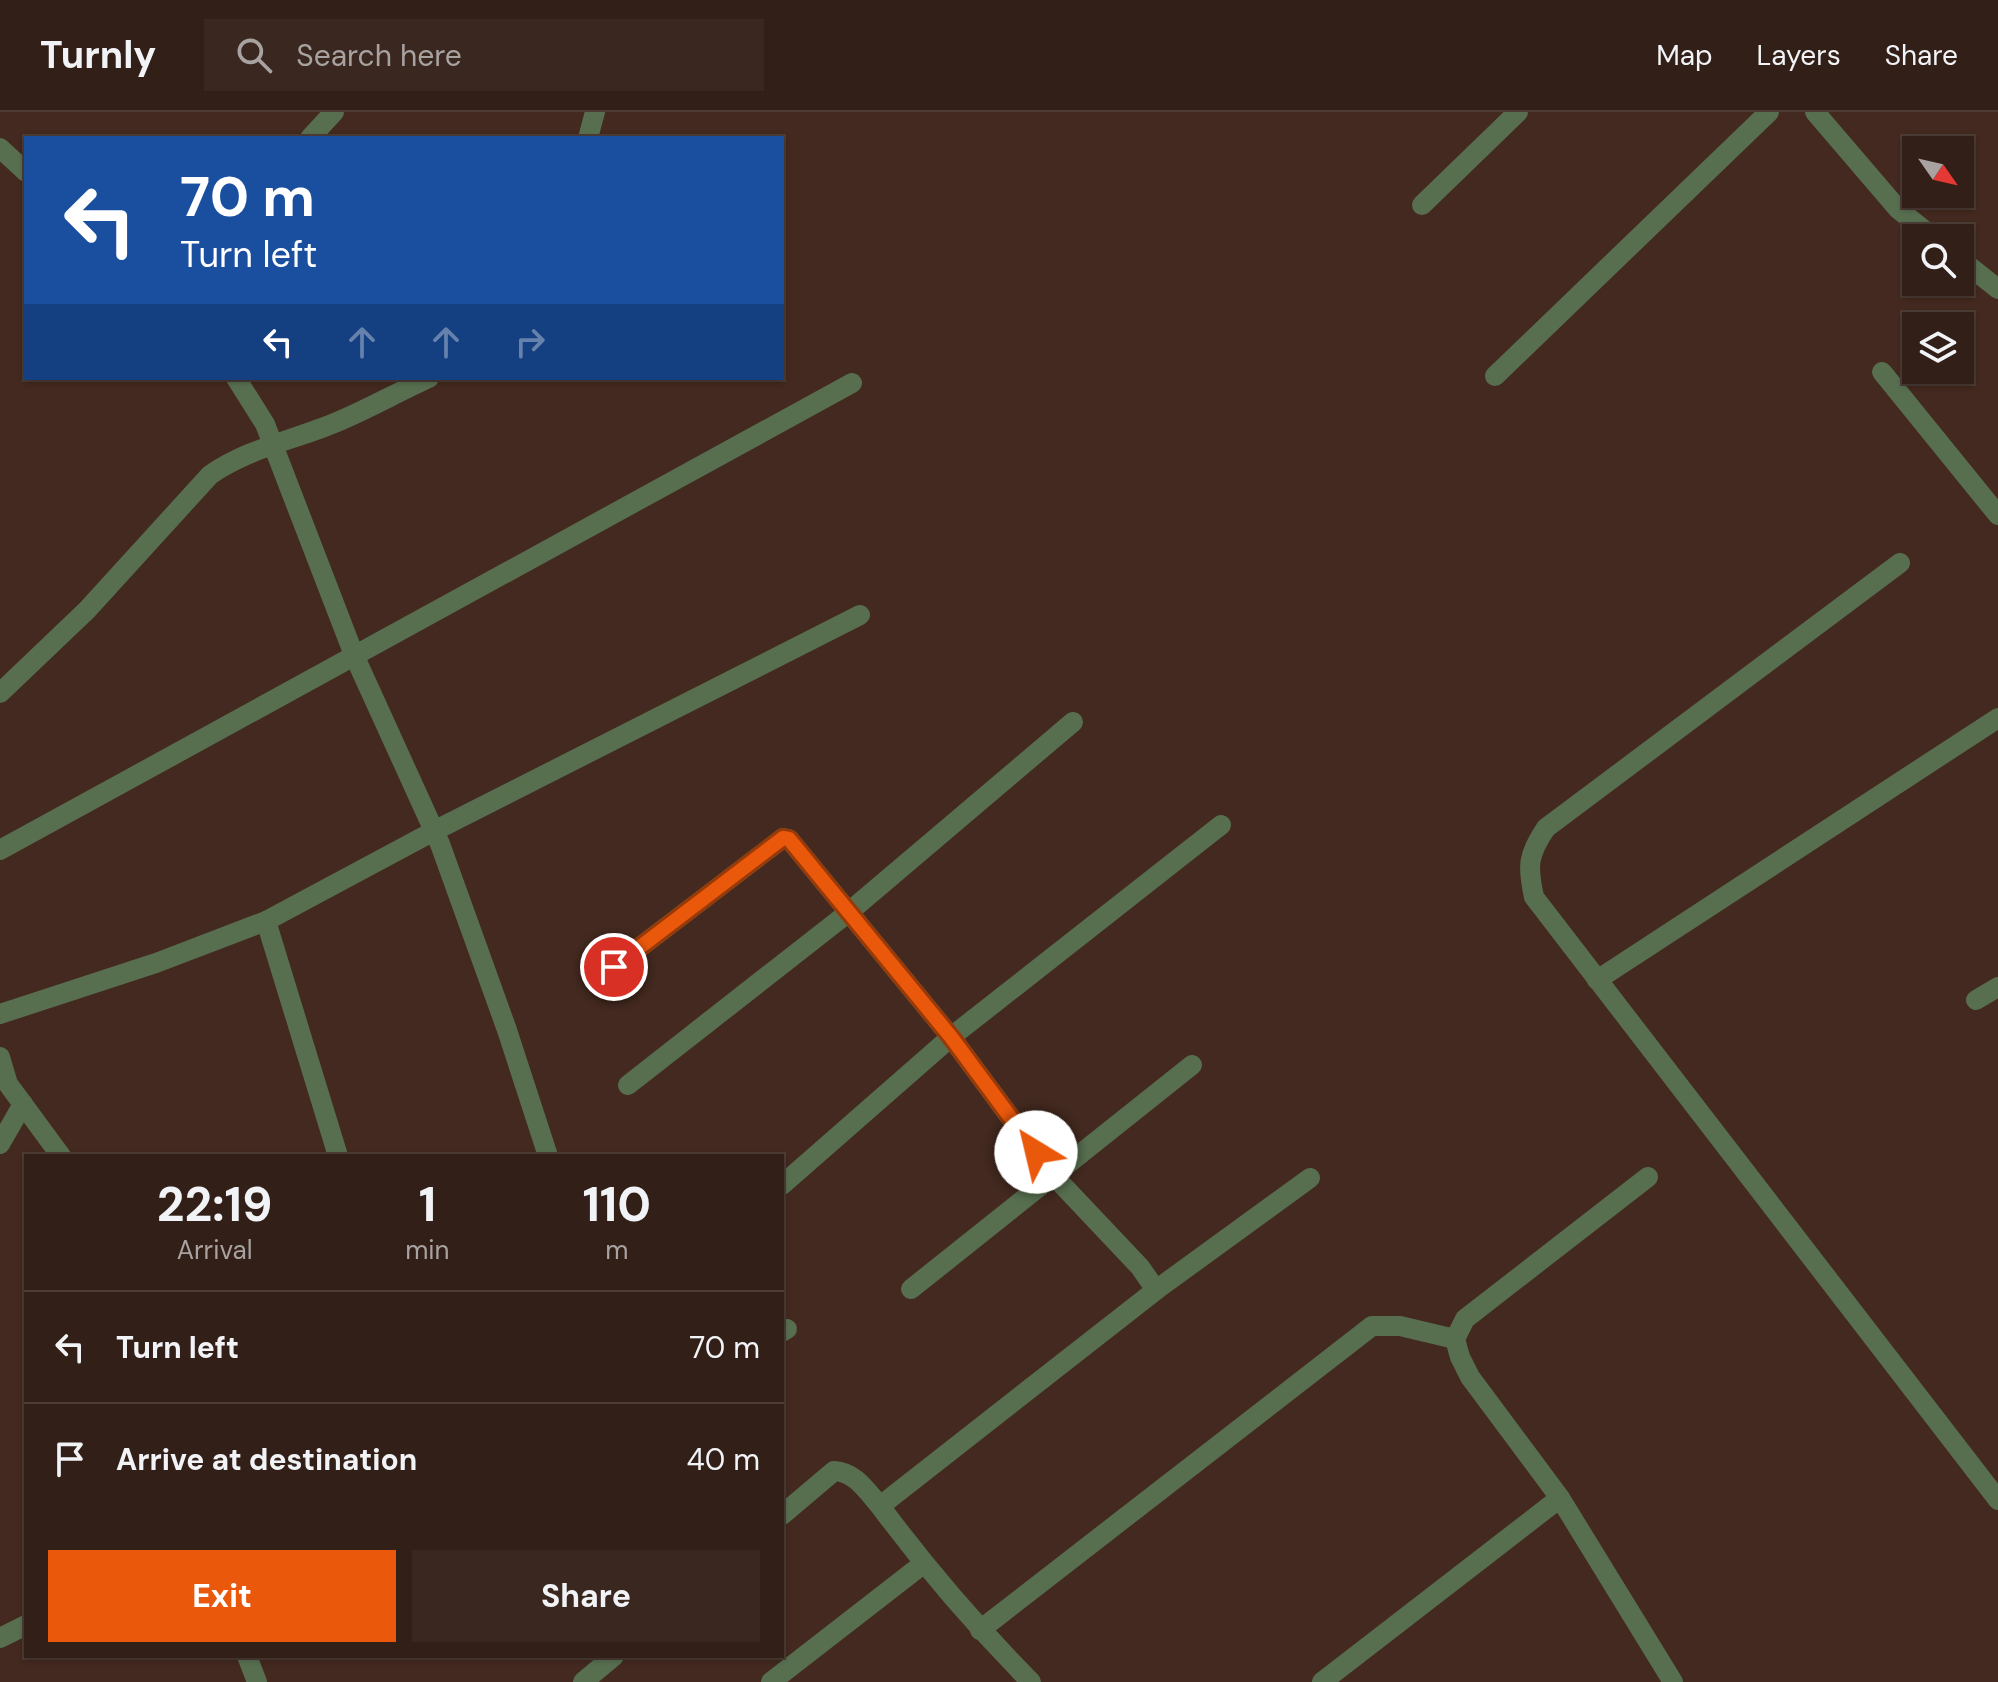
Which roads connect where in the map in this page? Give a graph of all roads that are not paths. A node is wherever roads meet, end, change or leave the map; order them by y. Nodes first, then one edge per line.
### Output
1 (334, 112) edge
2 (595, 112) edge
3 (1518, 112) edge
4 (1769, 112) edge
5 (1815, 112) edge
6 (312, 136) edge
7 (589, 136) edge
8 (0, 148) edge
9 (24, 170) edge
10 (1422, 205) dead end
11 (1917, 224) edge
12 (1974, 270) edge
13 (1998, 289) edge
14 (1882, 372) dead end
15 (1495, 376) dead end
16 (237, 380) edge
17 (425, 380) edge
18 (852, 383) dead end
19 (272, 443) junction
20 (1998, 515) edge
21 (1900, 563) dead end
22 (860, 615) dead end
23 (354, 655) junction
24 (0, 693) edge
25 (1998, 718) edge
26 (1073, 722) dead end
27 (1221, 825) dead end
28 (434, 831) junction
29 (0, 850) edge
30 (849, 912) junction
31 (266, 921) junction
32 (614, 967) dead end
33 (1597, 980) junction
34 (1998, 987) edge
35 (1976, 1000) dead end
36 (0, 1014) edge
37 (951, 1037) junction
38 (0, 1057) edge
39 (1192, 1065) dead end
40 (628, 1085) dead end
41 (23, 1104) junction
42 (0, 1144) edge
43 (60, 1154) edge
44 (337, 1154) edge
45 (547, 1154) edge
46 (1053, 1175) junction
47 (1648, 1177) dead end
48 (1310, 1178) dead end
49 (784, 1183) edge
50 (911, 1289) dead end
51 (1156, 1290) junction
52 (1455, 1339) junction
53 (1560, 1498) junction
54 (1998, 1500) edge
55 (880, 1506) junction
56 (784, 1513) edge
57 (923, 1564) junction
58 (24, 1626) edge
59 (980, 1630) junction
60 (0, 1638) edge
61 (248, 1658) edge
62 (612, 1658) edge
63 (257, 1682) edge
64 (583, 1682) edge
65 (771, 1682) edge
66 (1031, 1682) edge
67 (1322, 1682) edge
68 (1673, 1682) edge

1 - 6 street
2 - 7 street
3 - 10 street
4 - 15 street
5 - 11 street
8 - 9 street
12 - 13 street
14 - 20 street
16 - 19 street
17 - 19 street
18 - 23 street
19 - 23 street
19 - 24 street
21 - 33 street
22 - 28 street
23 - 28 street
23 - 29 street
25 - 33 street
26 - 30 street
27 - 37 street
28 - 31 street
28 - 45 street
30 - 32 street
30 - 37 street
30 - 40 street
31 - 36 street
31 - 44 street
33 - 54 street
34 - 35 street
37 - 46 street
37 - 49 street
38 - 41 street
39 - 46 street
41 - 42 street
41 - 43 street
46 - 50 street
46 - 51 street
47 - 52 street
48 - 51 street
51 - 55 street
52 - 53 street
52 - 59 street
53 - 67 street
53 - 68 street
55 - 56 street
55 - 57 street
57 - 59 street
57 - 65 street
58 - 60 street
59 - 66 street
61 - 63 street
62 - 64 street

